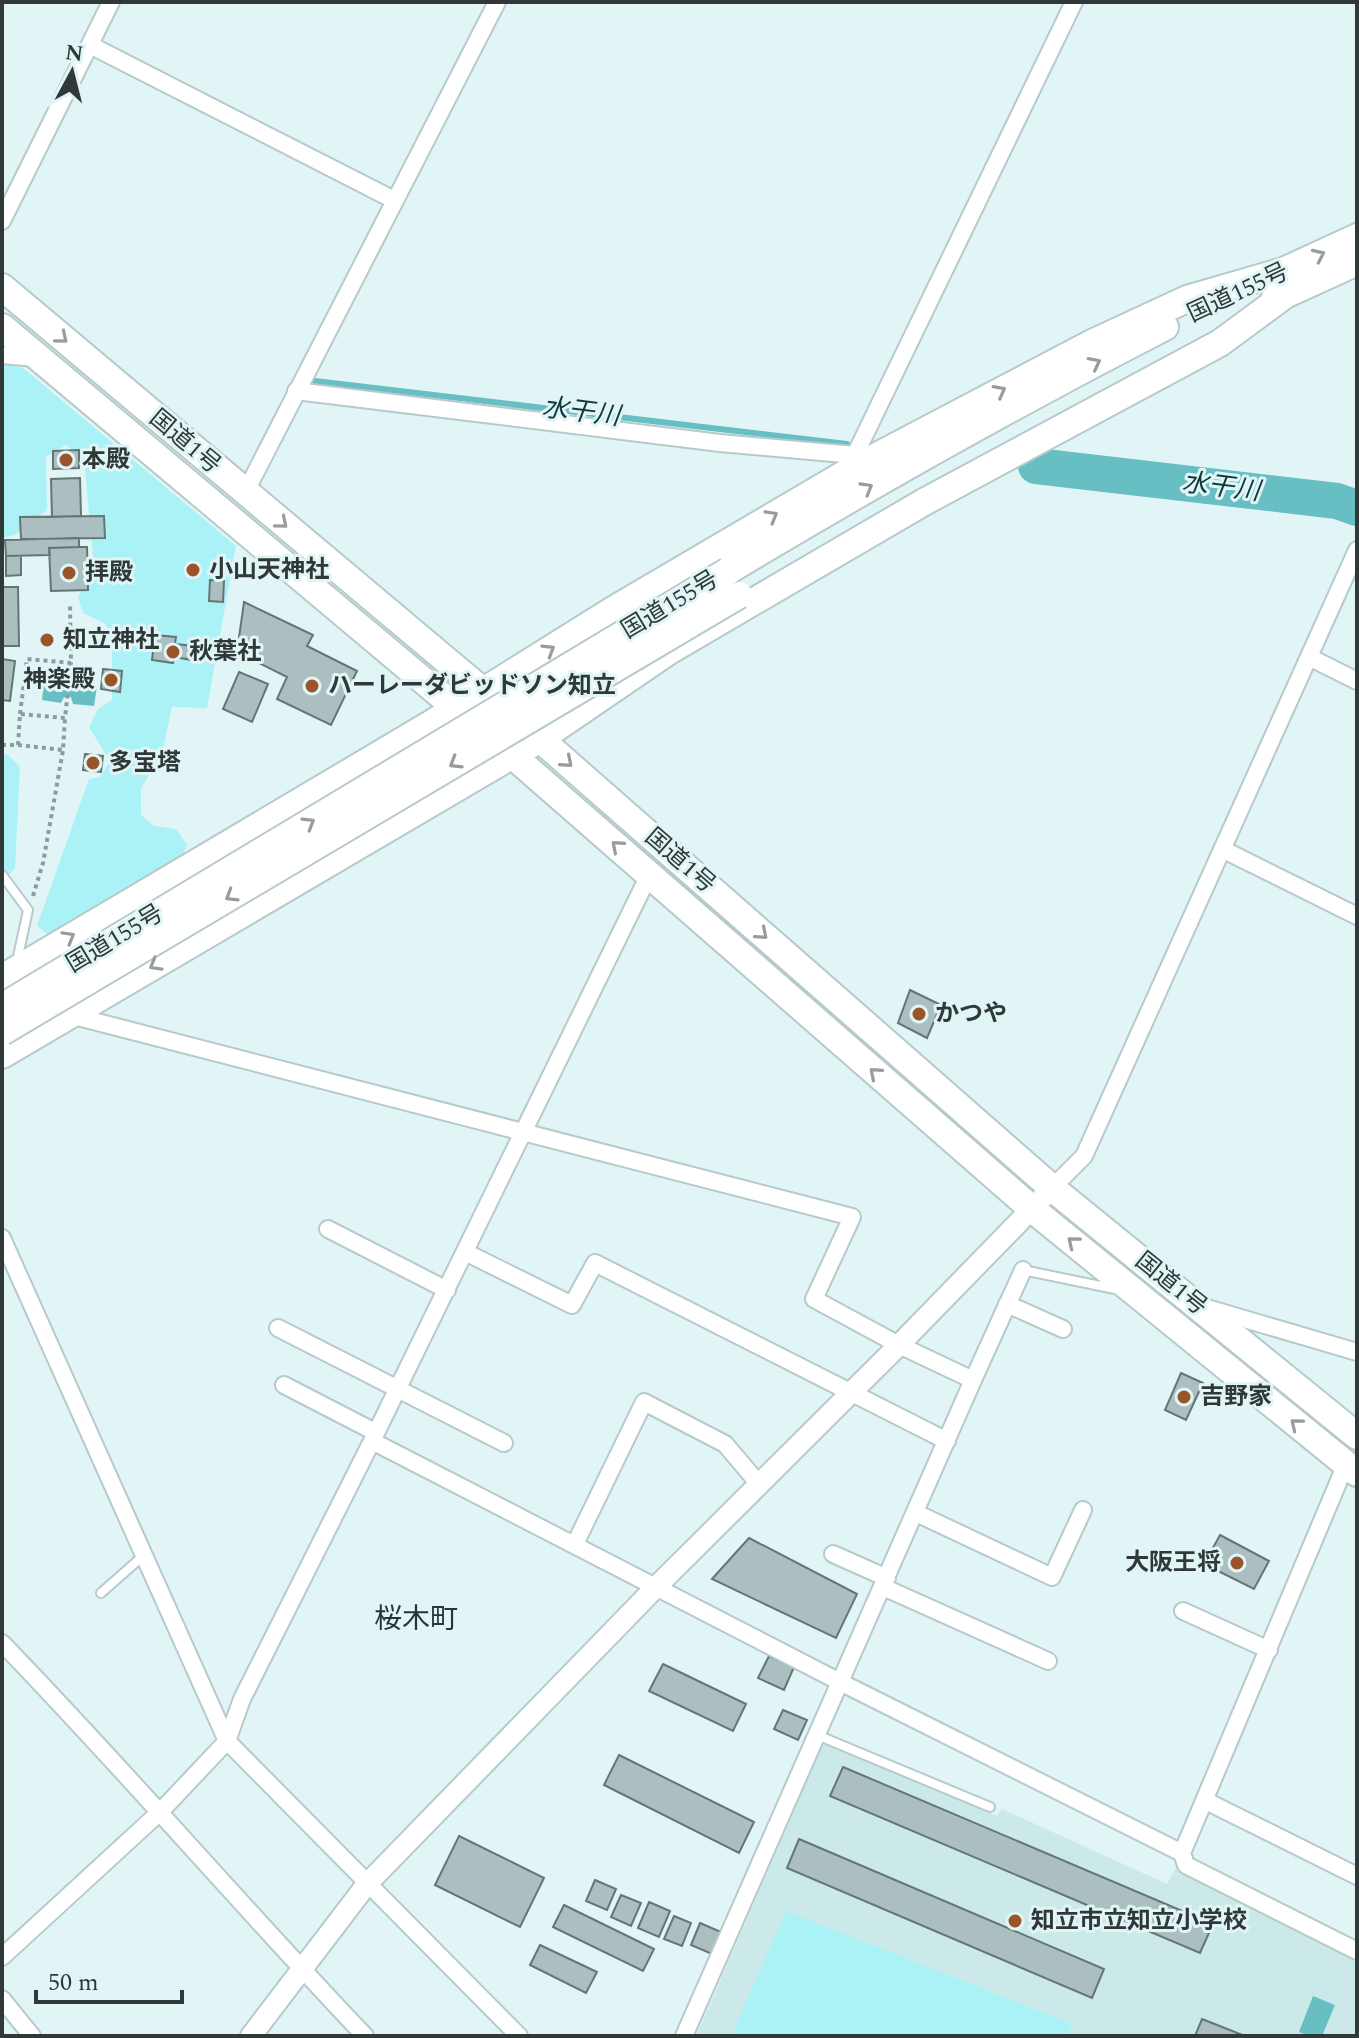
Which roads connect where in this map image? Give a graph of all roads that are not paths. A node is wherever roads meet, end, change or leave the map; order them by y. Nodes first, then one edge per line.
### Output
1 (111, 2) edge
2 (497, 2) edge
3 (1074, 2) edge
4 (90, 45) junction
5 (394, 200) junction
6 (2, 221) edge
7 (1357, 237) edge
8 (1357, 262) edge
9 (1285, 282) junction
10 (2, 287) edge
11 (2, 327) edge
12 (2, 355) edge
13 (38, 358) junction
14 (296, 391) junction
15 (857, 460) junction
16 (245, 493) junction
17 (1357, 550) edge
18 (1309, 657) junction
19 (1357, 681) edge
20 (483, 691) junction
21 (454, 709) junction
22 (540, 739) junction
23 (512, 755) junction
24 (1222, 849) junction
25 (2, 875) edge
26 (649, 875) junction
27 (1357, 916) edge
28 (8, 974) edge
29 (2, 1007) edge
30 (70, 1015) junction
31 (2, 1025) edge
32 (2, 1032) edge
33 (2, 1055) edge
34 (522, 1134) junction
35 (1052, 1188) junction
36 (1032, 1209) junction
37 (328, 1229) dead end
38 (2, 1238) edge
39 (465, 1252) junction
40 (1023, 1270) joint
41 (1115, 1289) dead end
42 (447, 1290) junction
43 (1007, 1304) junction
44 (1198, 1305) junction
45 (278, 1328) dead end
46 (1063, 1329) dead end
47 (899, 1345) junction
48 (1357, 1352) edge
49 (973, 1380) junction
50 (284, 1385) dead end
51 (397, 1388) junction
52 (851, 1393) junction
53 (1357, 1435) edge
54 (373, 1437) junction
55 (947, 1441) junction
56 (504, 1443) dead end
57 (1351, 1468) edge
58 (759, 1484) junction
59 (1083, 1510) dead end
60 (916, 1513) junction
61 (575, 1544) junction
62 (833, 1554) dead end
63 (143, 1556) junction
64 (885, 1582) junction
65 (656, 1587) junction
66 (101, 1593) dead end
67 (1183, 1611) dead end
68 (2, 1643) edge
69 (1269, 1650) junction
70 (1048, 1661) dead end
71 (840, 1682) junction
72 (817, 1735) junction
73 (227, 1741) junction
74 (1206, 1801) junction
75 (990, 1807) dead end
76 (161, 1811) junction
77 (1182, 1853) junction
78 (1357, 1876) edge
79 (367, 1884) junction
80 (1357, 1951) edge
81 (2, 1957) edge
82 (301, 1969) junction
83 (2, 1999) edge
84 (32, 2036) edge
85 (251, 2036) edge
86 (365, 2036) edge
87 (519, 2036) edge
88 (684, 2036) edge

1 - 4 street
2 - 5 street
3 - 15 street
4 - 5 street
4 - 6 street
5 - 14 street
9 -> 7 highway, 国道155号
8 - 9 highway, 国道155号
15 -> 9 highway
9 - 22 highway
29 -> 9 highway, 国道155号, bridge
9 -> 32 highway, 国道155号, bridge
10 -> 16 highway, 国道1号
11 - 13 highway, 国道1号
12 - 13 street
13 - 21 highway, 国道1号
14 - 15 street
14 - 16 street
20 -> 15 highway
16 -> 20 highway, 国道1号
17 - 18 street
18 - 19 street
18 - 24 street
20 - 21 highway
20 - 22 highway, 国道1号
21 - 23 highway, 国道1号
28 -> 21 highway
22 - 23 highway
22 -> 35 highway, 国道1号
26 -> 23 highway, 国道1号
23 -> 30 highway
24 - 27 street
24 - 35 street
25 - 28 lane
26 - 34 street
36 -> 26 highway, 国道1号
28 - 31 street
30 - 33 highway
30 - 34 street
34 - 39 street
34 - 47 street
35 - 36 street
35 - 44 highway, 国道1号
36 - 47 street
57 -> 36 highway, 国道1号
37 - 42 street
38 - 63 street
39 - 42 street
39 - 52 street
40 - 41 lane
40 - 43 street
42 - 51 street
43 - 46 street
43 - 49 street
44 - 48 street
44 - 53 highway, 国道1号
45 - 51 street
47 - 49 street
47 - 52 street
49 - 55 street
50 - 54 street
51 - 54 street
51 - 56 street
52 - 55 street
52 - 58 street
54 - 61 street
54 - 73 street
55 - 60 street
57 - 69 street
58 - 61 street
58 - 65 street
59 - 60 street
60 - 64 street
61 - 65 street
62 - 64 street
63 - 66 lane
63 - 73 street
64 - 70 street
64 - 71 street
65 - 71 street
65 - 79 street
67 - 69 street
68 - 76 street
69 - 74 street
71 - 72 street
71 - 77 street
72 - 75 lane
72 - 88 street
73 - 76 street
73 - 79 street
74 - 77 street
74 - 78 street
76 - 81 street
76 - 82 street
77 - 80 street
79 - 82 street
79 - 87 street
82 - 85 street
82 - 86 street
83 - 84 street

